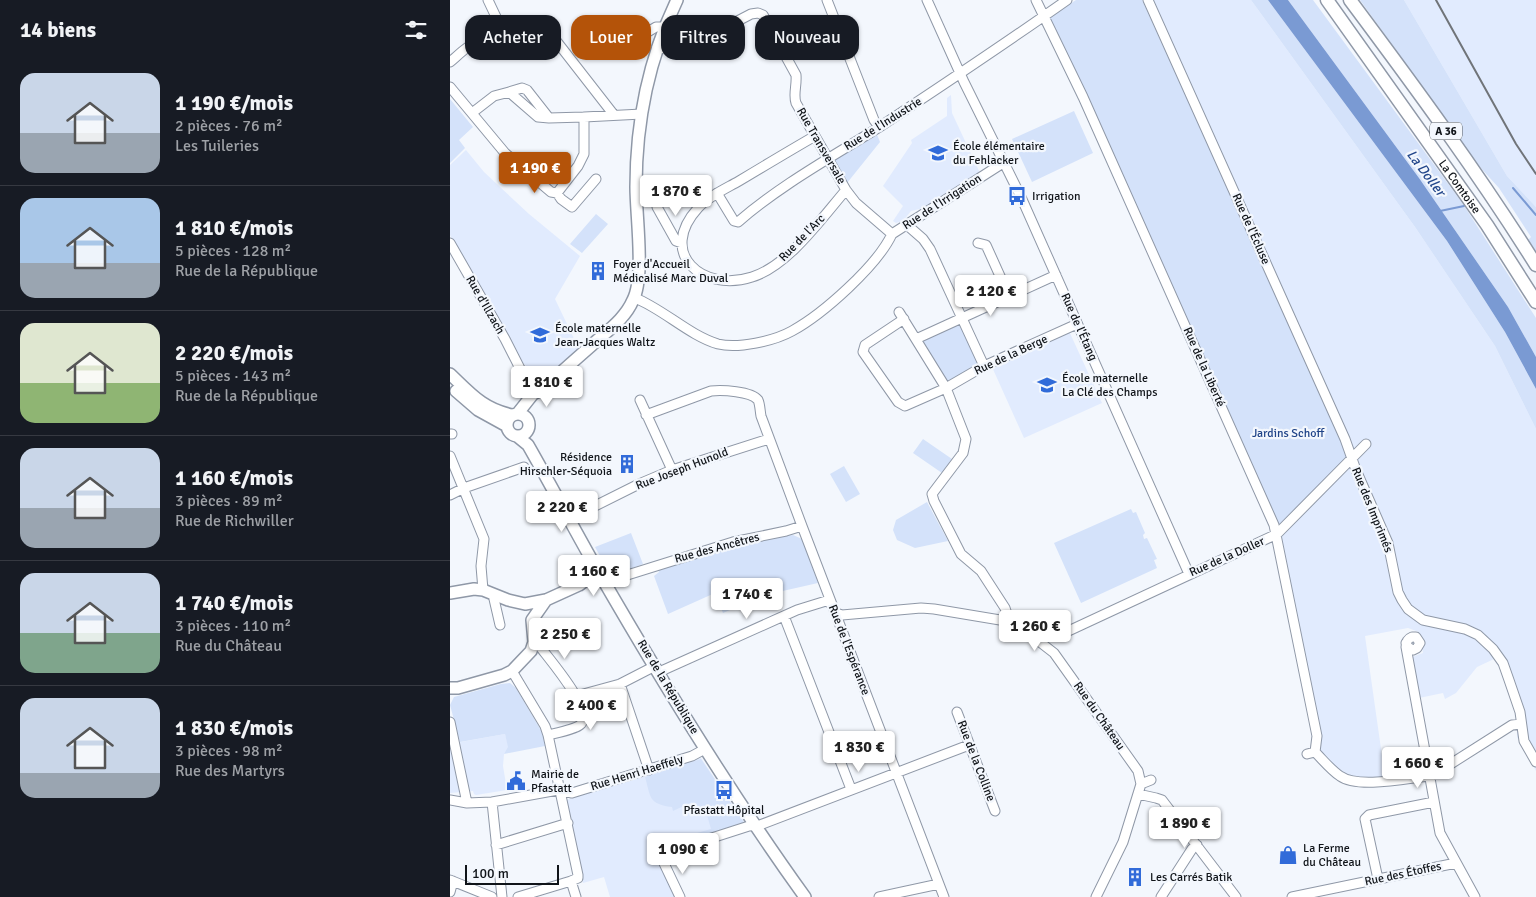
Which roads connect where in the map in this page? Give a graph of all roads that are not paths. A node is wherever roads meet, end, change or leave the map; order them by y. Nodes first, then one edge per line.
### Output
1 (488, 0) edge
2 (677, 0) edge
3 (827, 0) edge
4 (927, 0) edge
5 (1036, 0) edge
6 (1067, 0) edge
7 (1148, 0) edge
8 (1327, 0) edge
9 (1350, 0) edge
10 (495, 15) edge
11 (670, 15) edge
12 (763, 15) edge
13 (833, 15) edge
14 (1044, 16) junction
15 (661, 36) edge
16 (561, 47) edge
17 (657, 47) junction
18 (465, 50) edge
19 (788, 60) edge
20 (851, 60) edge
21 (450, 62) edge
22 (960, 73) junction
23 (450, 87) edge
24 (509, 92) junction
25 (472, 113) junction
26 (642, 114) junction
27 (614, 115) junction
28 (584, 117) junction
29 (550, 118) junction
30 (879, 127) junction
31 (815, 136) junction
32 (827, 158) junction
33 (1002, 163) junction
34 (596, 179) dead end
35 (846, 190) junction
36 (557, 193) junction
37 (717, 193) junction
38 (657, 206) dead end
39 (908, 225) junction
40 (892, 234) junction
41 (450, 243) edge
42 (682, 243) junction
43 (978, 243) dead end
44 (1536, 265) edge
45 (1056, 275) junction
46 (1009, 296) junction
47 (635, 298) junction
48 (1536, 302) edge
49 (961, 317) junction
50 (1077, 324) junction
51 (916, 339) junction
52 (984, 366) junction
53 (450, 374) edge
54 (450, 384) edge
55 (544, 388) junction
56 (946, 388) junction
57 (533, 394) junction
58 (640, 400) dead end
59 (646, 415) junction
60 (521, 420) junction
61 (506, 426) junction
62 (517, 436) junction
63 (770, 439) junction
64 (1366, 444) dead end
65 (528, 445) junction
66 (450, 456) edge
67 (1352, 459) junction
68 (524, 468) dead end
69 (672, 470) junction
70 (464, 488) junction
71 (450, 495) edge
72 (569, 519) junction
73 (802, 526) junction
74 (1277, 534) junction
75 (598, 571) junction
76 (1189, 574) junction
77 (605, 582) junction
78 (579, 585) junction
79 (483, 590) junction
80 (450, 592) edge
81 (495, 596) junction
82 (546, 600) junction
83 (525, 604) junction
84 (834, 609) junction
85 (784, 616) junction
86 (532, 620) junction
87 (1006, 621) junction
88 (500, 625) dead end
89 (1027, 632) junction
90 (1062, 634) junction
91 (534, 642) junction
92 (1406, 643) dead end
93 (1057, 657) junction
94 (657, 669) junction
95 (512, 671) junction
96 (620, 684) junction
97 (450, 688) edge
98 (576, 696) junction
99 (957, 712) dead end
100 (450, 722) edge
101 (1521, 724) junction
102 (548, 735) junction
103 (969, 745) junction
104 (705, 749) junction
105 (1536, 762) edge
106 (649, 770) junction
107 (896, 772) junction
108 (1429, 776) junction
109 (1151, 780) dead end
110 (1141, 784) junction
111 (851, 789) junction
112 (561, 791) junction
113 (1138, 794) junction
114 (450, 800) edge
115 (492, 802) junction
116 (1434, 802) junction
117 (467, 803) junction
118 (995, 811) dead end
119 (568, 823) junction
120 (755, 825) junction
121 (496, 844) junction
122 (1197, 845) junction
123 (1456, 863) junction
124 (1378, 879) junction
125 (452, 881) edge
126 (571, 881) junction
127 (939, 884) junction
128 (450, 892) edge
129 (492, 897) edge
130 (502, 897) edge
131 (518, 897) edge
132 (576, 897) edge
133 (680, 897) edge
134 (805, 897) edge
135 (879, 897) edge
136 (944, 897) edge
137 (1096, 897) edge
138 (1161, 897) edge
139 (1236, 897) edge
140 (1292, 897) edge
141 (1476, 897) edge

1 - 10 street
2 - 11 main road, Rue de la République
3 - 13 street
4 - 22 street, Rue de l'Étang
5 - 14 street, Rue de la Liberté
6 - 14 street, Rue de l'Industrie
7 - 67 street, Rue de l'Écluse
8 - 48 highway, La Comtoise / A 36
9 - 44 highway, La Comtoise / A 36
12 - 17 street, Rue Transversale
14 - 22 street, Rue de l'Industrie
14 - 74 street, Rue de la Liberté
15 - 17 main road, Rue de la République
16 - 27 street
17 - 26 main road, Rue de la République
18 - 21 street
19 - 31 street, Rue Transversale
20 - 30 street
22 - 30 street, Rue de l'Industrie
22 - 33 street, Rue de l'Étang
23 - 25 street
24 - 25 street
24 - 29 street
24 - 29 street
25 - 36 street
26 - 27 street
26 - 47 main road, Rue de la République
27 - 28 street
28 - 29 street
28 - 36 street
30 - 32 street, Rue de l'Industrie
31 - 32 street, Rue Transversale
31 - 37 street
32 - 35 street, Rue Transversale
32 - 37 street, Rue de l'Industrie
33 - 39 street, Rue de l'Irrigation
33 - 45 street, Rue de l'Étang
34 - 36 street
35 - 40 street, Rue Transversale
35 - 42 street, Rue de l'Arc
37 - 42 street
38 - 42 street, Rue de l'Arc
39 - 40 street, Rue de l'Irrigation
39 - 49 street
40 - 47 street, Rue de l'Irrigation
41 - 57 street, Rue d'Illzach
43 - 46 street
45 - 46 street
45 - 50 street, Rue de l'Étang
46 - 49 street
47 - 55 main road, Rue de la République
49 - 51 street
49 - 52 street
50 - 52 street, Rue de la Berge
50 - 76 street, Rue de l'Étang
51 - 56 street
51 - 56 street, Rue de la Berge
52 - 56 street, Rue de la Berge
53 - 60 main road
54 - 61 main road, Rue de la République
55 - 57 main road, Rue de la République
55 - 60 main road, Rue de la République
56 - 87 street
57 - 60 main road, Rue de la République
58 - 59 street
59 - 63 street, Rue de l'Espérance
59 - 69 street
60 - 61 main road
60 - 62 main road
60 - 65 main road, Rue de la République
61 - 62 main road, Rue de la République
62 - 65 main road, Rue de la République
63 - 69 street, Rue Joseph Hunold
63 - 73 street, Rue de l'Espérance
64 - 67 street, Rue de la Doller
65 - 72 main road, Rue de la République
66 - 70 street
67 - 74 street, Rue de la Doller
67 - 101 street, Rue des Imprimés
68 - 70 street
69 - 72 street, Rue Joseph Hunold
70 - 71 street
70 - 79 street
72 - 75 main road, Rue de la République
73 - 77 street, Rue des Ancêtres
73 - 84 street, Rue de l'Espérance
74 - 76 street, Rue de la Doller
74 - 108 street, Rue de la Liberté
75 - 77 main road, Rue de la République
75 - 78 main road
76 - 90 street, Rue de la Doller
77 - 78 main road
77 - 94 main road, Rue de la République
78 - 82 main road
79 - 80 main road
79 - 81 main road
81 - 83 main road
81 - 88 street
82 - 83 main road
82 - 86 main road
83 - 86 street
84 - 85 street, Rue du Château
84 - 87 street, Rue du Château
84 - 107 street, Rue de l'Espérance
85 - 94 street, Rue du Château
85 - 111 street
86 - 91 main road
87 - 89 street, Rue du Château
89 - 90 street, Rue du Château
89 - 93 street, Rue du Château
90 - 93 street
91 - 95 main road
91 - 98 street
92 - 108 street
93 - 110 street, Rue du Château
94 - 96 street, Rue du Château
94 - 104 main road, Rue de la République
95 - 97 main road
95 - 102 street
96 - 98 street, Rue du Château
96 - 106 street
98 - 102 street
99 - 103 street, Rue de la Colline
100 - 117 street
101 - 105 street, Rue des Imprimés
101 - 108 street
102 - 112 street
103 - 107 street
103 - 118 street, Rue de la Colline
104 - 106 street, Rue Henri Haeffely
104 - 120 main road, Rue de la République
106 - 112 street, Rue Henri Haeffely
107 - 111 street
107 - 127 street, Rue de l'Espérance
108 - 116 street
109 - 110 street
110 - 113 street
111 - 120 street
112 - 115 street, Rue Henri Haeffely
112 - 119 street
113 - 122 street
113 - 137 street
114 - 117 street, Rue Henri Haeffely
115 - 117 street, Rue Henri Haeffely
115 - 121 street
116 - 123 street
116 - 124 street
119 - 121 street
119 - 126 street
120 - 133 street
120 - 134 main road, Rue de la République
121 - 130 street
122 - 138 street
122 - 139 street
123 - 124 street, Rue des Étoffes
123 - 141 street
124 - 140 street, Rue des Étoffes
125 - 128 street
125 - 129 street
126 - 131 street
126 - 132 street
127 - 135 street
127 - 136 street, Rue de l'Espérance

